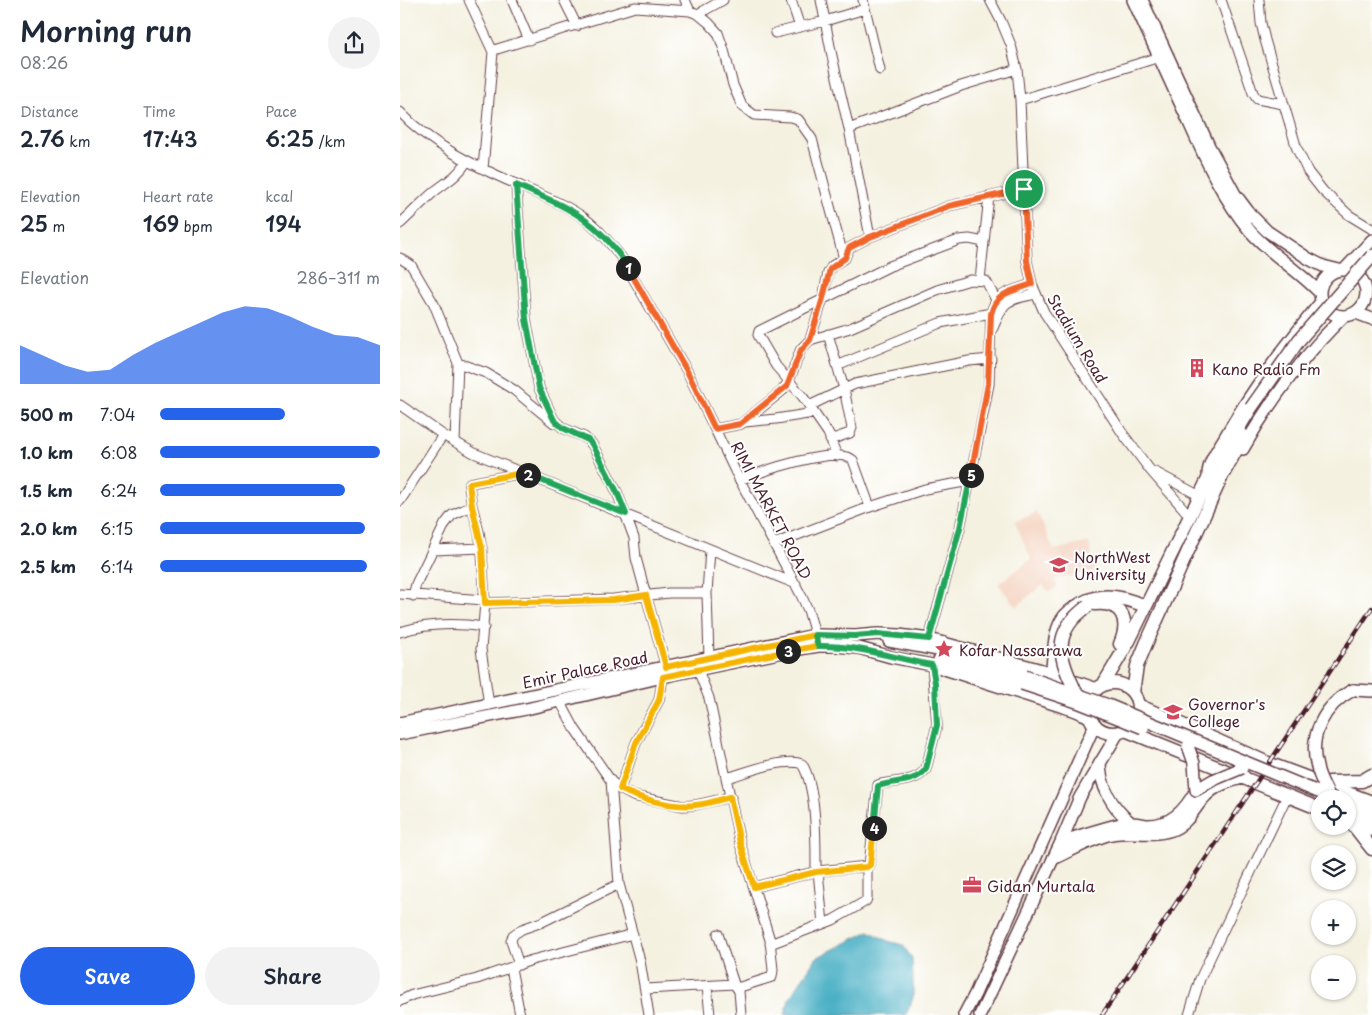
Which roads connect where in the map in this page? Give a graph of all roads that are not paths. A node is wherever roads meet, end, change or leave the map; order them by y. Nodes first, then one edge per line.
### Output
1 (468, 0) edge
2 (512, 0) edge
3 (564, 0) edge
4 (686, 0) edge
5 (723, 0) edge
6 (791, 0) edge
7 (821, 0) edge
8 (990, 0) edge
9 (1133, 0) edge
10 (1142, 0) edge
11 (1221, 0) edge
12 (1259, 0) edge
13 (634, 4) edge
14 (864, 4) edge
15 (694, 12) junction
16 (825, 22) junction
17 (577, 26) junction
18 (800, 27) junction
19 (775, 34) dead end
20 (529, 40) junction
21 (493, 52) junction
22 (1163, 56) junction
23 (1017, 69) junction
24 (880, 70) dead end
25 (1020, 100) junction
26 (1283, 104) junction
27 (400, 112) edge
28 (849, 129) junction
29 (467, 161) junction
30 (483, 169) junction
31 (516, 185) junction
32 (1024, 189) junction
33 (989, 196) junction
34 (400, 224) edge
35 (1372, 229) edge
36 (870, 237) junction
37 (1372, 240) edge
38 (984, 242) junction
39 (1372, 256) edge
40 (400, 258) edge
41 (844, 259) junction
42 (1372, 266) edge
43 (1342, 270) junction
44 (980, 280) junction
45 (1032, 284) junction
46 (1369, 291) edge
47 (1036, 294) junction
48 (1320, 297) junction
49 (823, 298) junction
50 (996, 300) junction
51 (1356, 313) junction
52 (991, 314) junction
53 (1343, 317) junction
54 (1372, 319) edge
55 (991, 333) junction
56 (828, 334) junction
57 (810, 340) junction
58 (990, 359) junction
59 (458, 363) junction
60 (837, 366) junction
61 (790, 381) junction
62 (844, 389) junction
63 (400, 405) edge
64 (812, 409) junction
65 (1255, 410) junction
66 (744, 422) junction
67 (563, 428) junction
68 (715, 429) junction
69 (443, 435) junction
70 (830, 440) junction
71 (455, 442) junction
72 (837, 456) junction
73 (1150, 470) junction
74 (522, 473) junction
75 (1214, 476) junction
76 (740, 480) junction
77 (970, 482) junction
78 (1216, 490) junction
79 (1200, 496) junction
80 (400, 501) edge
81 (472, 506) junction
82 (870, 507) junction
83 (626, 514) junction
84 (1189, 515) junction
85 (774, 544) junction
86 (482, 548) junction
87 (433, 550) junction
88 (710, 550) junction
89 (796, 584) junction
90 (707, 593) junction
91 (400, 594) edge
92 (646, 595) junction
93 (413, 596) junction
94 (485, 601) junction
95 (1146, 606) junction
96 (484, 627) junction
97 (400, 632) edge
98 (855, 636) junction
99 (929, 639) junction
100 (816, 641) junction
101 (859, 648) junction
102 (710, 658) junction
103 (932, 665) junction
104 (698, 670) junction
105 (665, 672) junction
106 (1052, 674) junction
107 (1024, 680) junction
108 (1103, 683) junction
109 (1372, 691) edge
110 (1133, 692) junction
111 (1078, 694) junction
112 (560, 701) junction
113 (489, 705) junction
114 (1138, 705) junction
115 (1092, 721) junction
116 (400, 723) edge
117 (1122, 731) junction
118 (400, 734) edge
119 (1188, 746) junction
120 (1100, 762) junction
121 (1243, 773) junction
122 (1372, 776) edge
123 (727, 778) junction
124 (611, 781) junction
125 (1318, 782) junction
126 (620, 789) junction
127 (1196, 790) junction
128 (1325, 790) edge
129 (1311, 792) edge
130 (1311, 794) edge
131 (1286, 796) junction
132 (730, 797) junction
133 (1372, 802) edge
134 (1311, 806) edge
135 (1356, 807) edge
136 (1372, 813) edge
137 (1356, 819) edge
138 (1130, 822) junction
139 (1356, 822) edge
140 (1372, 822) edge
141 (1356, 828) edge
142 (1372, 830) edge
143 (1061, 842) junction
144 (1372, 849) edge
145 (1054, 858) junction
146 (867, 867) junction
147 (817, 872) junction
148 (619, 884) junction
149 (754, 887) junction
150 (823, 924) junction
151 (633, 934) junction
152 (718, 934) dead end
153 (770, 944) junction
154 (515, 966) junction
155 (706, 986) junction
156 (736, 986) junction
157 (646, 989) junction
158 (400, 1001) edge
159 (520, 1015) edge
160 (649, 1015) edge
161 (710, 1015) edge
162 (741, 1015) edge
163 (964, 1015) edge
164 (980, 1015) edge
165 (1189, 1015) edge

1 - 21 street
2 - 20 street
3 - 17 street
4 - 15 street
5 - 15 street
6 - 18 street
7 - 16 street
8 - 23 street, Stadium Road
9 - 22 main road
10 - 22 main road
11 - 26 street
12 - 26 street
13 - 15 street
13 - 17 street
14 - 16 street
14 - 24 street
15 - 41 street
16 - 18 street
16 - 28 street
17 - 20 street
18 - 19 street
20 - 21 street
21 - 30 street
22 - 25 street
22 - 43 main road
22 - 48 main road
23 - 25 street, Stadium Road
23 - 28 street
25 - 32 street, Stadium Road
26 - 35 street
27 - 29 street, RIMI MARKET ROAD
28 - 36 street
29 - 30 street, RIMI MARKET ROAD
29 - 34 street
30 - 31 street, RIMI MARKET ROAD
31 - 67 street
31 - 68 street, RIMI MARKET ROAD
32 - 33 street
32 - 45 street, Stadium Road
33 - 36 street
33 - 38 street
36 - 41 street
37 - 43 main road
38 - 44 street
38 - 49 street
39 - 65 highway, bridge
40 - 59 street
41 - 49 street
42 - 65 highway
43 - 46 main road
43 - 48 main road
44 - 50 street
44 - 56 street
45 - 47 street, Stadium Road
45 - 50 street
46 - 51 main road
47 - 55 street
47 - 73 street, Stadium Road
48 - 53 main road
48 - 75 main road
49 - 57 street
49 - 61 street
50 - 52 street
51 - 53 main road
51 - 54 main road
52 - 55 street
52 - 60 street
53 - 78 main road
55 - 58 street
56 - 57 street
56 - 60 street
57 - 61 street
58 - 62 street
58 - 77 street
59 - 67 street
59 - 71 street
60 - 62 street
61 - 64 street
61 - 66 street
62 - 64 street
62 - 70 street
63 - 69 street
64 - 66 street
64 - 70 street
65 - 75 highway
66 - 68 street
67 - 83 street
68 - 76 street, RIMI MARKET ROAD
69 - 71 street
69 - 80 street
70 - 72 street
71 - 74 street
72 - 76 street
72 - 82 street
73 - 79 street, Stadium Road
73 - 84 street, Stadium Road
74 - 81 street
74 - 83 street
75 - 78 highway
75 - 79 highway
76 - 85 street, RIMI MARKET ROAD
77 - 82 street
77 - 99 street
78 - 110 highway
79 - 84 highway
81 - 86 street
81 - 87 street
82 - 85 street
83 - 88 street
83 - 92 street
84 - 95 highway
85 - 89 street, RIMI MARKET ROAD
86 - 87 street
86 - 94 street
87 - 93 street
88 - 89 street
88 - 90 street
89 - 100 street, RIMI MARKET ROAD
90 - 92 street
90 - 102 street
91 - 93 street
92 - 94 street
92 - 105 street
93 - 94 street
94 - 96 street
95 - 106 highway
95 - 108 highway
96 - 97 street
96 - 113 street
98 - 99 main road, Emir Palace Road
98 - 100 main road, Emir Palace Road
98 - 107 main road
99 - 106 main road, Emir Palace Road
100 - 101 main road, Emir Palace Road
100 - 102 main road, Emir Palace Road
100 - 104 main road, Emir Palace Road
101 - 103 main road, Emir Palace Road
101 - 107 main road
102 - 105 main road, Emir Palace Road
103 - 115 main road, Emir Palace Road
103 - 146 street
104 - 105 main road, Emir Palace Road
104 - 123 street
105 - 112 main road, Emir Palace Road
105 - 113 main road, Emir Palace Road
105 - 126 street
106 - 108 main road, Emir Palace Road
107 - 111 main road, bridge
107 - 119 main road, bridge
108 - 110 highway
108 - 111 highway, bridge
108 - 115 highway
109 - 128 main road, bridge
110 - 114 highway
111 - 129 main road, bridge
112 - 118 main road, Emir Palace Road
112 - 124 street
113 - 116 main road, Emir Palace Road
114 - 117 highway
114 - 125 highway
115 - 117 highway
115 - 163 main road
117 - 120 main road
117 - 121 highway
119 - 121 main road
119 - 127 main road, bridge
120 - 138 main road
120 - 143 main road
121 - 127 main road, bridge
121 - 130 main road
121 - 131 highway
121 - 145 highway
122 - 125 highway
123 - 132 street
123 - 147 street
124 - 126 street
124 - 148 street
125 - 133 highway
126 - 132 street
127 - 138 main road
131 - 134 highway
131 - 165 street
132 - 149 street
135 - 136 main road
137 - 140 main road
138 - 143 main road
139 - 142 highway
141 - 144 highway
143 - 145 main road
145 - 164 main road
146 - 147 street
146 - 150 street
147 - 149 street
147 - 150 street
148 - 151 street
148 - 154 street
149 - 153 street
150 - 153 street
151 - 154 street
151 - 157 street
152 - 156 street
153 - 156 street
154 - 158 street
154 - 159 street
155 - 156 street
155 - 157 street
155 - 161 street
156 - 162 street
157 - 160 street

